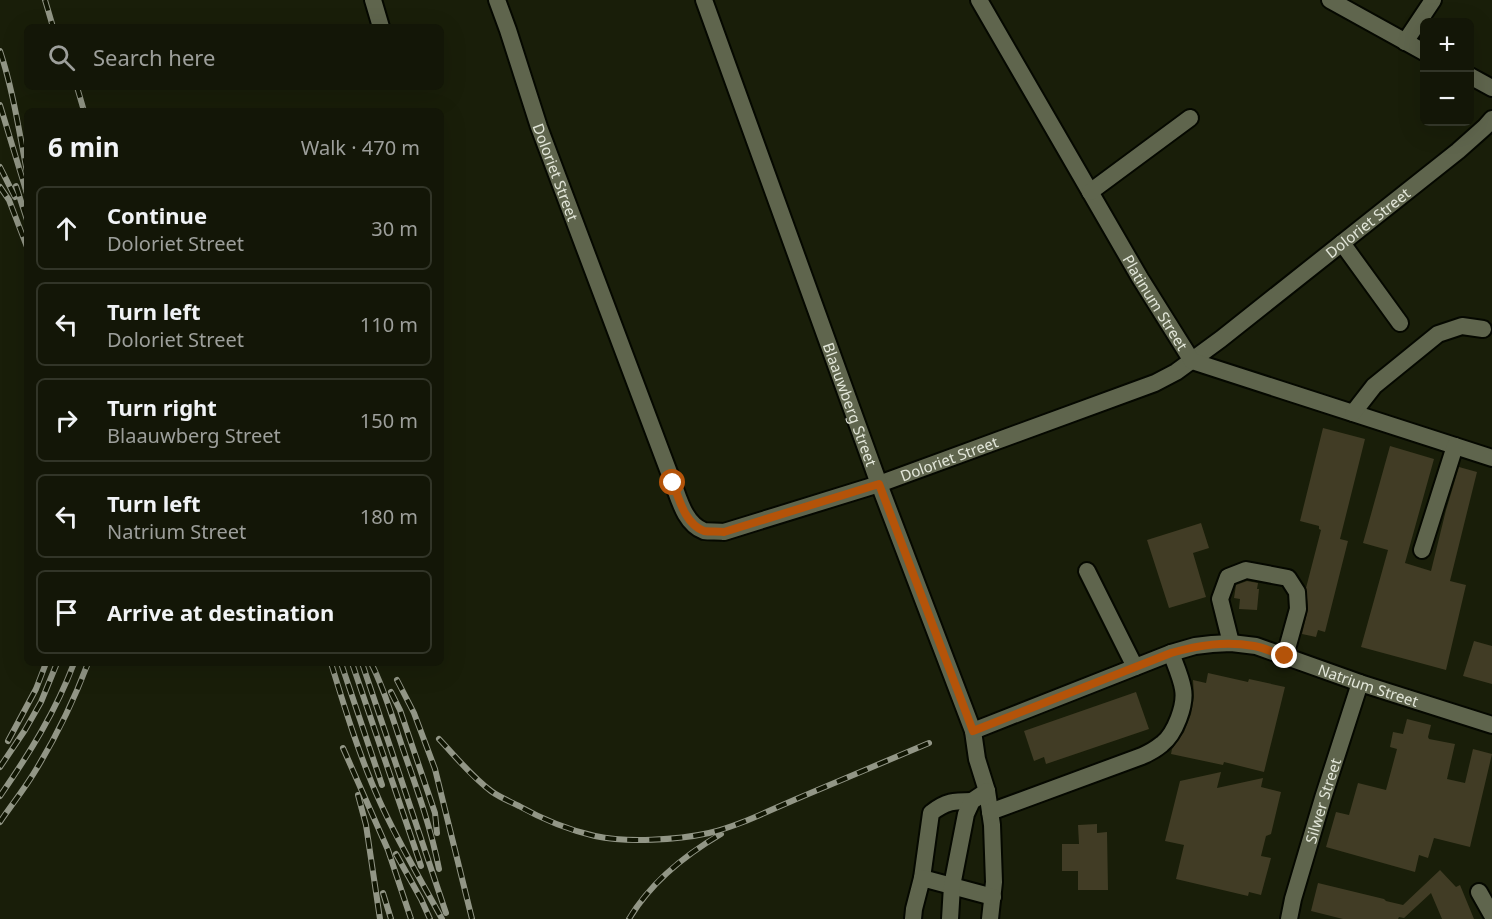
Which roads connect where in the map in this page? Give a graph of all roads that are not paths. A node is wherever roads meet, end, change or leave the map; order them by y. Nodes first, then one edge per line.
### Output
1 (373, 0) edge
2 (497, 0) edge
3 (704, 0) edge
4 (979, 0) edge
5 (1330, 0) edge
6 (1433, 0) edge
7 (380, 24) edge
8 (1405, 42) junction
9 (1420, 50) edge
10 (1474, 78) edge
11 (1492, 88) edge
12 (1190, 118) dead end
13 (1492, 119) edge
14 (1090, 192) junction
15 (1342, 243) junction
16 (1400, 323) dead end
17 (1483, 329) dead end
18 (1192, 361) junction
19 (1353, 413) junction
20 (1455, 446) junction
21 (1492, 458) edge
22 (879, 484) junction
23 (1422, 550) dead end
24 (1087, 572) dead end
25 (1231, 643) junction
26 (1171, 653) junction
27 (1285, 656) junction
28 (1135, 667) junction
29 (1360, 682) junction
30 (1492, 725) edge
31 (973, 731) junction
32 (987, 791) junction
33 (972, 801) junction
34 (990, 812) junction
35 (922, 878) junction
36 (952, 886) junction
37 (1479, 892) dead end
38 (993, 897) junction
39 (1492, 915) edge
40 (913, 919) edge
41 (950, 919) edge
42 (990, 919) edge
43 (1289, 919) edge

1 - 7 street
2 - 22 street, Doloriet Street
3 - 22 street, Blaauwberg Street
4 - 14 street, Platinum Street
5 - 8 street
6 - 8 street
8 - 9 street
10 - 11 street
12 - 14 street
13 - 15 street, Doloriet Street
14 - 18 street, Platinum Street
15 - 16 street
15 - 18 street, Doloriet Street
17 - 19 street
18 - 19 street, Platinum Street
18 - 22 street, Doloriet Street
19 - 20 street, Platinum Street
20 - 21 street, Platinum Street
20 - 23 street
22 - 31 street, Blaauwberg Street
24 - 28 street
25 - 26 street, Natrium Street
25 - 27 street, Natrium Street
25 - 27 street
26 - 28 street, Natrium Street
26 - 34 street
27 - 29 street, Natrium Street
28 - 31 street, Natrium Street
29 - 30 street, Natrium Street
29 - 43 street, Silwer Street
31 - 32 street, Blaauwberg Street
32 - 33 street
32 - 34 street, Blaauwberg Street
33 - 35 street
33 - 36 street
34 - 38 street, Blaauwberg Street
35 - 36 street
35 - 40 street
36 - 38 street
36 - 41 street
37 - 39 street
38 - 42 street, Blaauwberg Street

